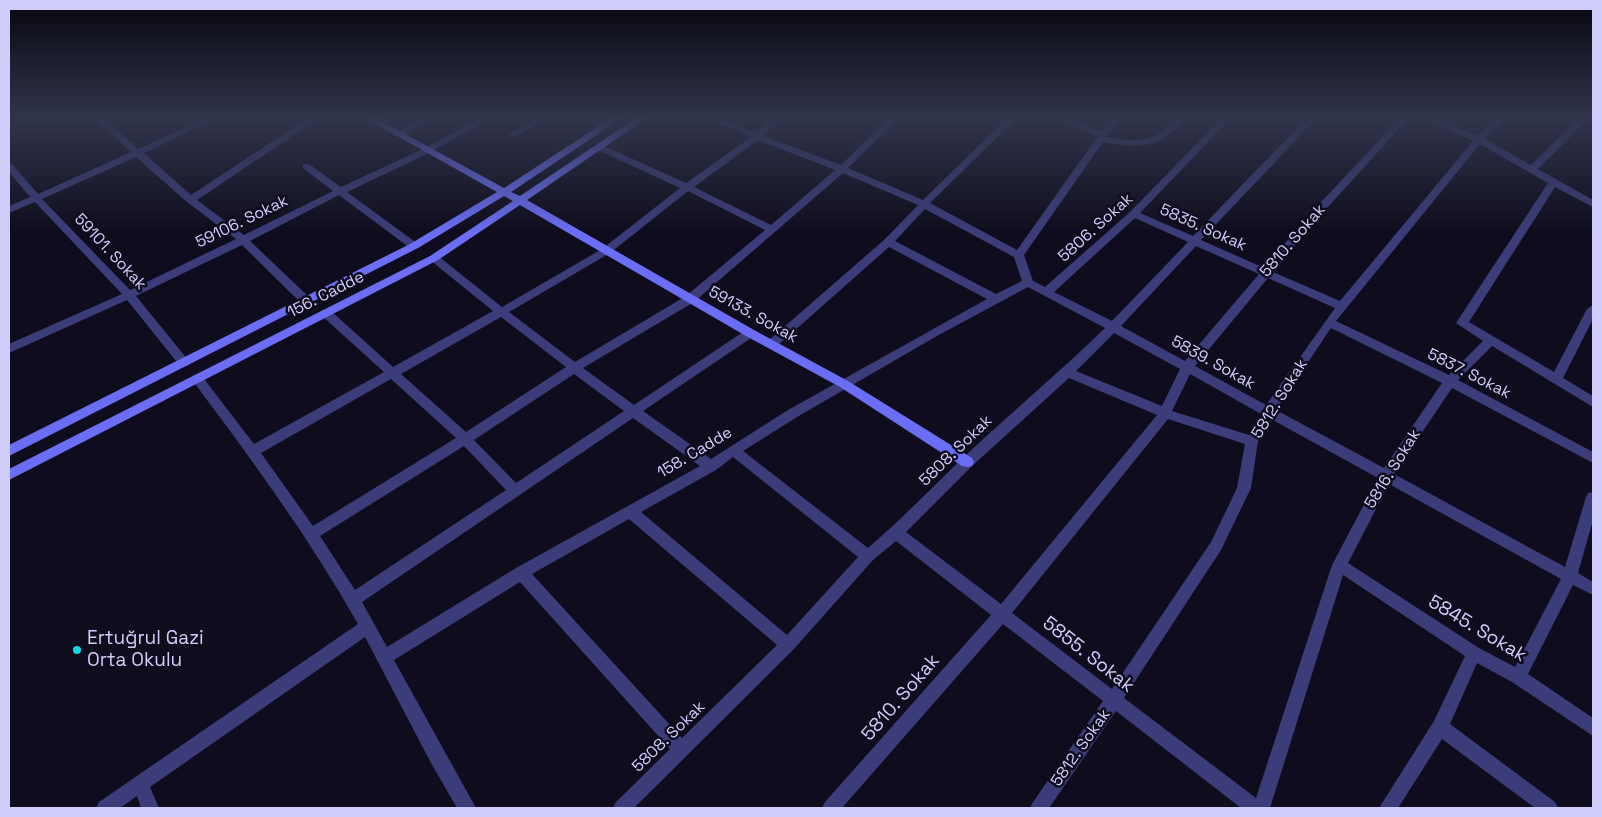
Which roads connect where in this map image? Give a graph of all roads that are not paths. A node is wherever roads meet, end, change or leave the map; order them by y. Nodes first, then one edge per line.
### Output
1 (133, 156) edge
2 (140, 156) edge
3 (257, 156) edge
4 (415, 156) edge
5 (439, 156) edge
6 (559, 156) edge
7 (589, 156) edge
8 (619, 156) edge
9 (730, 156) edge
10 (809, 156) edge
11 (856, 156) edge
12 (974, 156) edge
13 (1089, 156) edge
14 (1189, 156) edge
15 (1275, 156) edge
16 (1370, 156) edge
17 (1466, 156) edge
18 (1509, 156) edge
19 (1546, 156) edge
20 (9, 166) edge
21 (306, 166) dead end
22 (842, 169) junction
23 (1533, 169) junction
24 (1554, 181) junction
25 (687, 187) junction
26 (1593, 190) edge
27 (340, 191) junction
28 (504, 192) junction
29 (37, 199) junction
30 (191, 200) junction
31 (521, 201) junction
32 (1589, 202) edge
33 (924, 204) junction
34 (9, 210) edge
35 (1134, 214) junction
36 (771, 229) junction
37 (243, 240) junction
38 (888, 242) junction
39 (1194, 242) junction
40 (414, 246) junction
41 (606, 251) junction
42 (1019, 255) junction
43 (434, 258) junction
44 (1266, 273) junction
45 (1028, 283) junction
46 (1046, 293) junction
47 (129, 295) junction
48 (995, 298) junction
49 (690, 299) junction
50 (306, 301) junction
51 (1341, 306) junction
52 (1593, 309) edge
53 (500, 312) junction
54 (326, 313) junction
55 (1329, 322) junction
56 (1112, 327) junction
57 (750, 333) junction
58 (1491, 340) junction
59 (772, 344) junction
60 (9, 349) edge
61 (184, 363) junction
62 (575, 367) junction
63 (1187, 367) junction
64 (1066, 372) junction
65 (391, 373) junction
66 (197, 378) junction
67 (1556, 379) junction
68 (1450, 381) junction
69 (844, 384) junction
70 (1593, 402) edge
71 (633, 411) junction
72 (1268, 412) junction
73 (1165, 413) junction
74 (465, 439) junction
75 (1252, 441) junction
76 (733, 450) junction
77 (9, 451) edge
78 (253, 451) junction
79 (1593, 458) edge
80 (967, 462) junction
81 (711, 466) junction
82 (9, 476) edge
83 (1386, 476) junction
84 (516, 491) junction
85 (1593, 497) edge
86 (630, 511) junction
87 (896, 533) junction
88 (311, 534) junction
89 (868, 556) junction
90 (1338, 564) junction
91 (521, 573) junction
92 (1570, 576) junction
93 (1593, 589) edge
94 (352, 600) junction
95 (1002, 614) junction
96 (367, 627) junction
97 (788, 645) junction
98 (1474, 653) junction
99 (384, 658) junction
100 (1518, 677) junction
101 (1113, 701) junction
102 (1440, 727) junction
103 (1593, 728) edge
104 (682, 750) junction
105 (140, 784) junction
106 (105, 808) edge
107 (150, 808) edge
108 (467, 808) edge
109 (622, 808) edge
110 (831, 808) edge
111 (1039, 808) edge
112 (1255, 808) edge
113 (1261, 808) edge
114 (1388, 808) edge
115 (1549, 808) edge

1 - 29 street
2 - 30 street
3 - 30 street
4 - 27 street, 59106. Sokak
5 - 28 street, 59133. Sokak
6 - 28 street, 156. Cadde
7 - 31 street, 156. Cadde
8 - 25 street
9 - 25 street
10 - 22 street
11 - 22 street
12 - 33 street
13 - 42 street
14 - 35 street, 5806. Sokak
15 - 39 street, 5808. Sokak
16 - 44 street, 5810. Sokak
17 - 51 street, 5812. Sokak
18 - 23 street
19 - 23 street
20 - 29 street, 59101. Sokak
21 - 27 street
22 - 33 street
22 - 36 street
23 - 24 street
24 - 32 street
24 - 58 street
25 - 36 street
25 - 41 street
26 - 32 street
27 - 37 street, 59106. Sokak
27 - 40 street
28 - 31 street, 59133. Sokak
28 - 40 street, 156. Cadde
29 - 34 street
29 - 47 street, 59101. Sokak
30 - 37 street
31 - 41 street, 59133. Sokak
31 - 43 street, 156. Cadde
33 - 38 street
33 - 42 street
35 - 39 street, 5835. Sokak
35 - 46 street, 5806. Sokak
36 - 49 street
37 - 47 street, 59106. Sokak
37 - 50 street
38 - 48 street
38 - 59 street
39 - 44 street, 5835. Sokak
39 - 56 street, 5808. Sokak
40 - 50 street, 156. Cadde
41 - 49 street, 59133. Sokak
41 - 53 street
42 - 45 street
43 - 53 street
43 - 54 street, 156. Cadde
44 - 51 street, 5835. Sokak
44 - 63 street, 5810. Sokak
45 - 46 street, 5839. Sokak
45 - 48 street, 158. Cadde
46 - 56 street, 5839. Sokak
47 - 60 street, 59106. Sokak
47 - 61 street, 59101. Sokak
48 - 69 street, 158. Cadde
49 - 57 street, 59133. Sokak
49 - 62 street
50 - 61 street, 156. Cadde
51 - 55 street, 5812. Sokak
52 - 67 street
53 - 62 street
53 - 65 street
54 - 65 street
54 - 66 street, 156. Cadde
55 - 68 street, 5837. Sokak
55 - 72 street, 5812. Sokak
56 - 63 street, 5839. Sokak
56 - 64 street, 5808. Sokak
57 - 59 street, 59133. Sokak
57 - 71 street
58 - 67 street
58 - 68 street, 5816. Sokak
59 - 69 street, 59133. Sokak
61 - 66 street
61 - 77 street, 156. Cadde
62 - 71 street
62 - 74 street
63 - 72 street, 5839. Sokak
63 - 73 street, 5810. Sokak
64 - 73 street
64 - 80 street, 5808. Sokak
65 - 74 street
65 - 78 street
66 - 78 street
66 - 82 street, 156. Cadde
67 - 70 street
68 - 79 street, 5837. Sokak
68 - 83 street, 5816. Sokak
69 - 76 street, 158. Cadde
69 - 80 street, 59133. Sokak
71 - 81 street
71 - 84 street
72 - 75 street, 5812. Sokak
72 - 83 street, 5839. Sokak
73 - 75 street
73 - 95 street, 5810. Sokak
74 - 84 street
74 - 88 street
75 - 101 street, 5812. Sokak
76 - 81 street, 158. Cadde
76 - 89 street
78 - 88 street
80 - 87 street, 5808. Sokak
81 - 86 street, 158. Cadde
83 - 90 street, 5816. Sokak
83 - 92 street, 5839. Sokak
84 - 94 street
85 - 92 street
86 - 91 street, 158. Cadde
86 - 97 street
87 - 89 street, 5808. Sokak
87 - 95 street, 5855. Sokak
88 - 94 street
89 - 97 street, 5808. Sokak
90 - 98 street, 5845. Sokak
90 - 113 street, 5816. Sokak
91 - 99 street, 158. Cadde
91 - 104 street
92 - 93 street, 5839. Sokak
92 - 100 street
94 - 96 street
95 - 101 street, 5855. Sokak
95 - 110 street, 5810. Sokak
96 - 99 street
96 - 105 street
97 - 104 street, 5808. Sokak
98 - 100 street, 5845. Sokak
98 - 102 street
99 - 108 street
100 - 103 street, 5845. Sokak
101 - 111 street, 5812. Sokak
101 - 112 street, 5855. Sokak
102 - 114 street
102 - 115 street
104 - 109 street, 5808. Sokak
105 - 106 street
105 - 107 street

